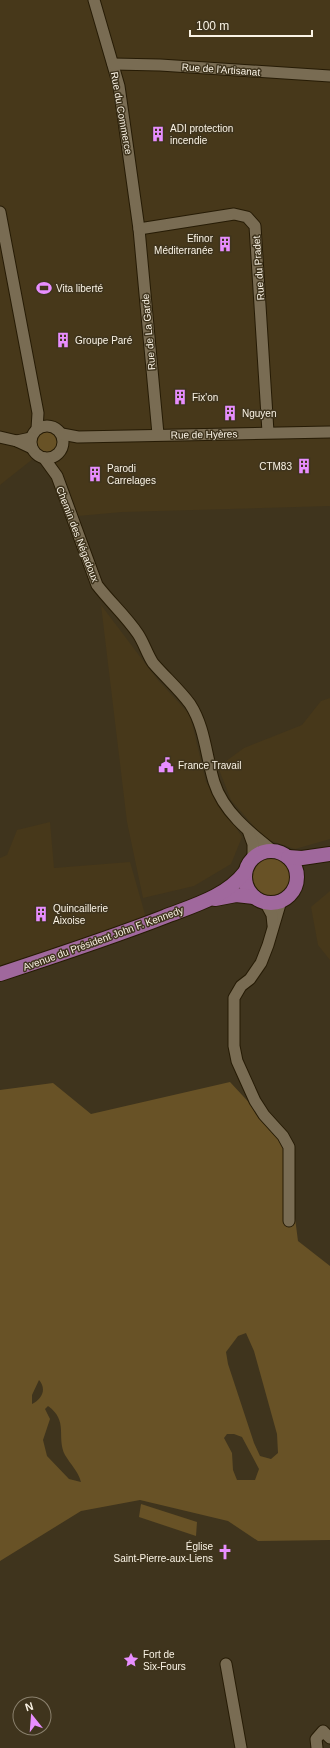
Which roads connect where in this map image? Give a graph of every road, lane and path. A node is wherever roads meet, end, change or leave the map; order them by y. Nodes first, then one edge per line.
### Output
1 (94, 0) edge
2 (113, 64) junction
3 (330, 76) edge
4 (0, 212) edge
5 (139, 229) junction
6 (268, 432) junction
7 (330, 432) edge
8 (158, 434) junction
9 (37, 435) junction
10 (0, 438) edge
11 (62, 439) junction
12 (57, 455) junction
13 (44, 458) junction
14 (57, 476) junction
15 (248, 832) junction
16 (272, 850) junction
17 (330, 855) edge
18 (253, 857) junction
19 (288, 857) junction
20 (245, 872) junction
21 (297, 878) junction
22 (260, 900) junction
23 (205, 901) junction
24 (281, 901) junction
25 (273, 925) junction
26 (0, 974) edge
27 (289, 1220) dead end
28 (226, 1664) dead end
29 (330, 1738) edge
30 (241, 1748) edge
31 (317, 1748) edge

1 - 2 street, Rue du Commerce
2 - 3 street, Rue de l'Artisanat
2 - 5 street, Rue du Commerce
4 - 9 street
5 - 6 street, Rue du Pradet
5 - 8 street, Rue de La Garde
6 - 7 street, Rue de Hyères
6 - 8 street, Rue de Hyères
8 - 11 street, Rue de Hyères
9 - 10 street
9 - 11 street
9 - 13 street
11 - 12 street
12 - 13 street
12 - 14 street, Chemin des Négadoux
13 - 14 street, Chemin des Négadoux
14 - 15 street, Chemin des Négadoux
15 - 16 street, Chemin des Négadoux
15 - 18 street, Chemin des Négadoux
16 - 18 main road
16 - 19 main road
17 - 19 main road
17 - 21 main road
18 - 20 main road
19 - 21 main road
20 - 22 main road
20 - 23 main road, Avenue du Président John F. Kennedy
21 - 24 main road
22 - 23 main road, Avenue du Président John F. Kennedy
22 - 24 main road
22 - 25 street
23 - 26 main road, Avenue du Président John F. Kennedy
24 - 25 street
25 - 27 street
28 - 30 street
29 - 31 street

